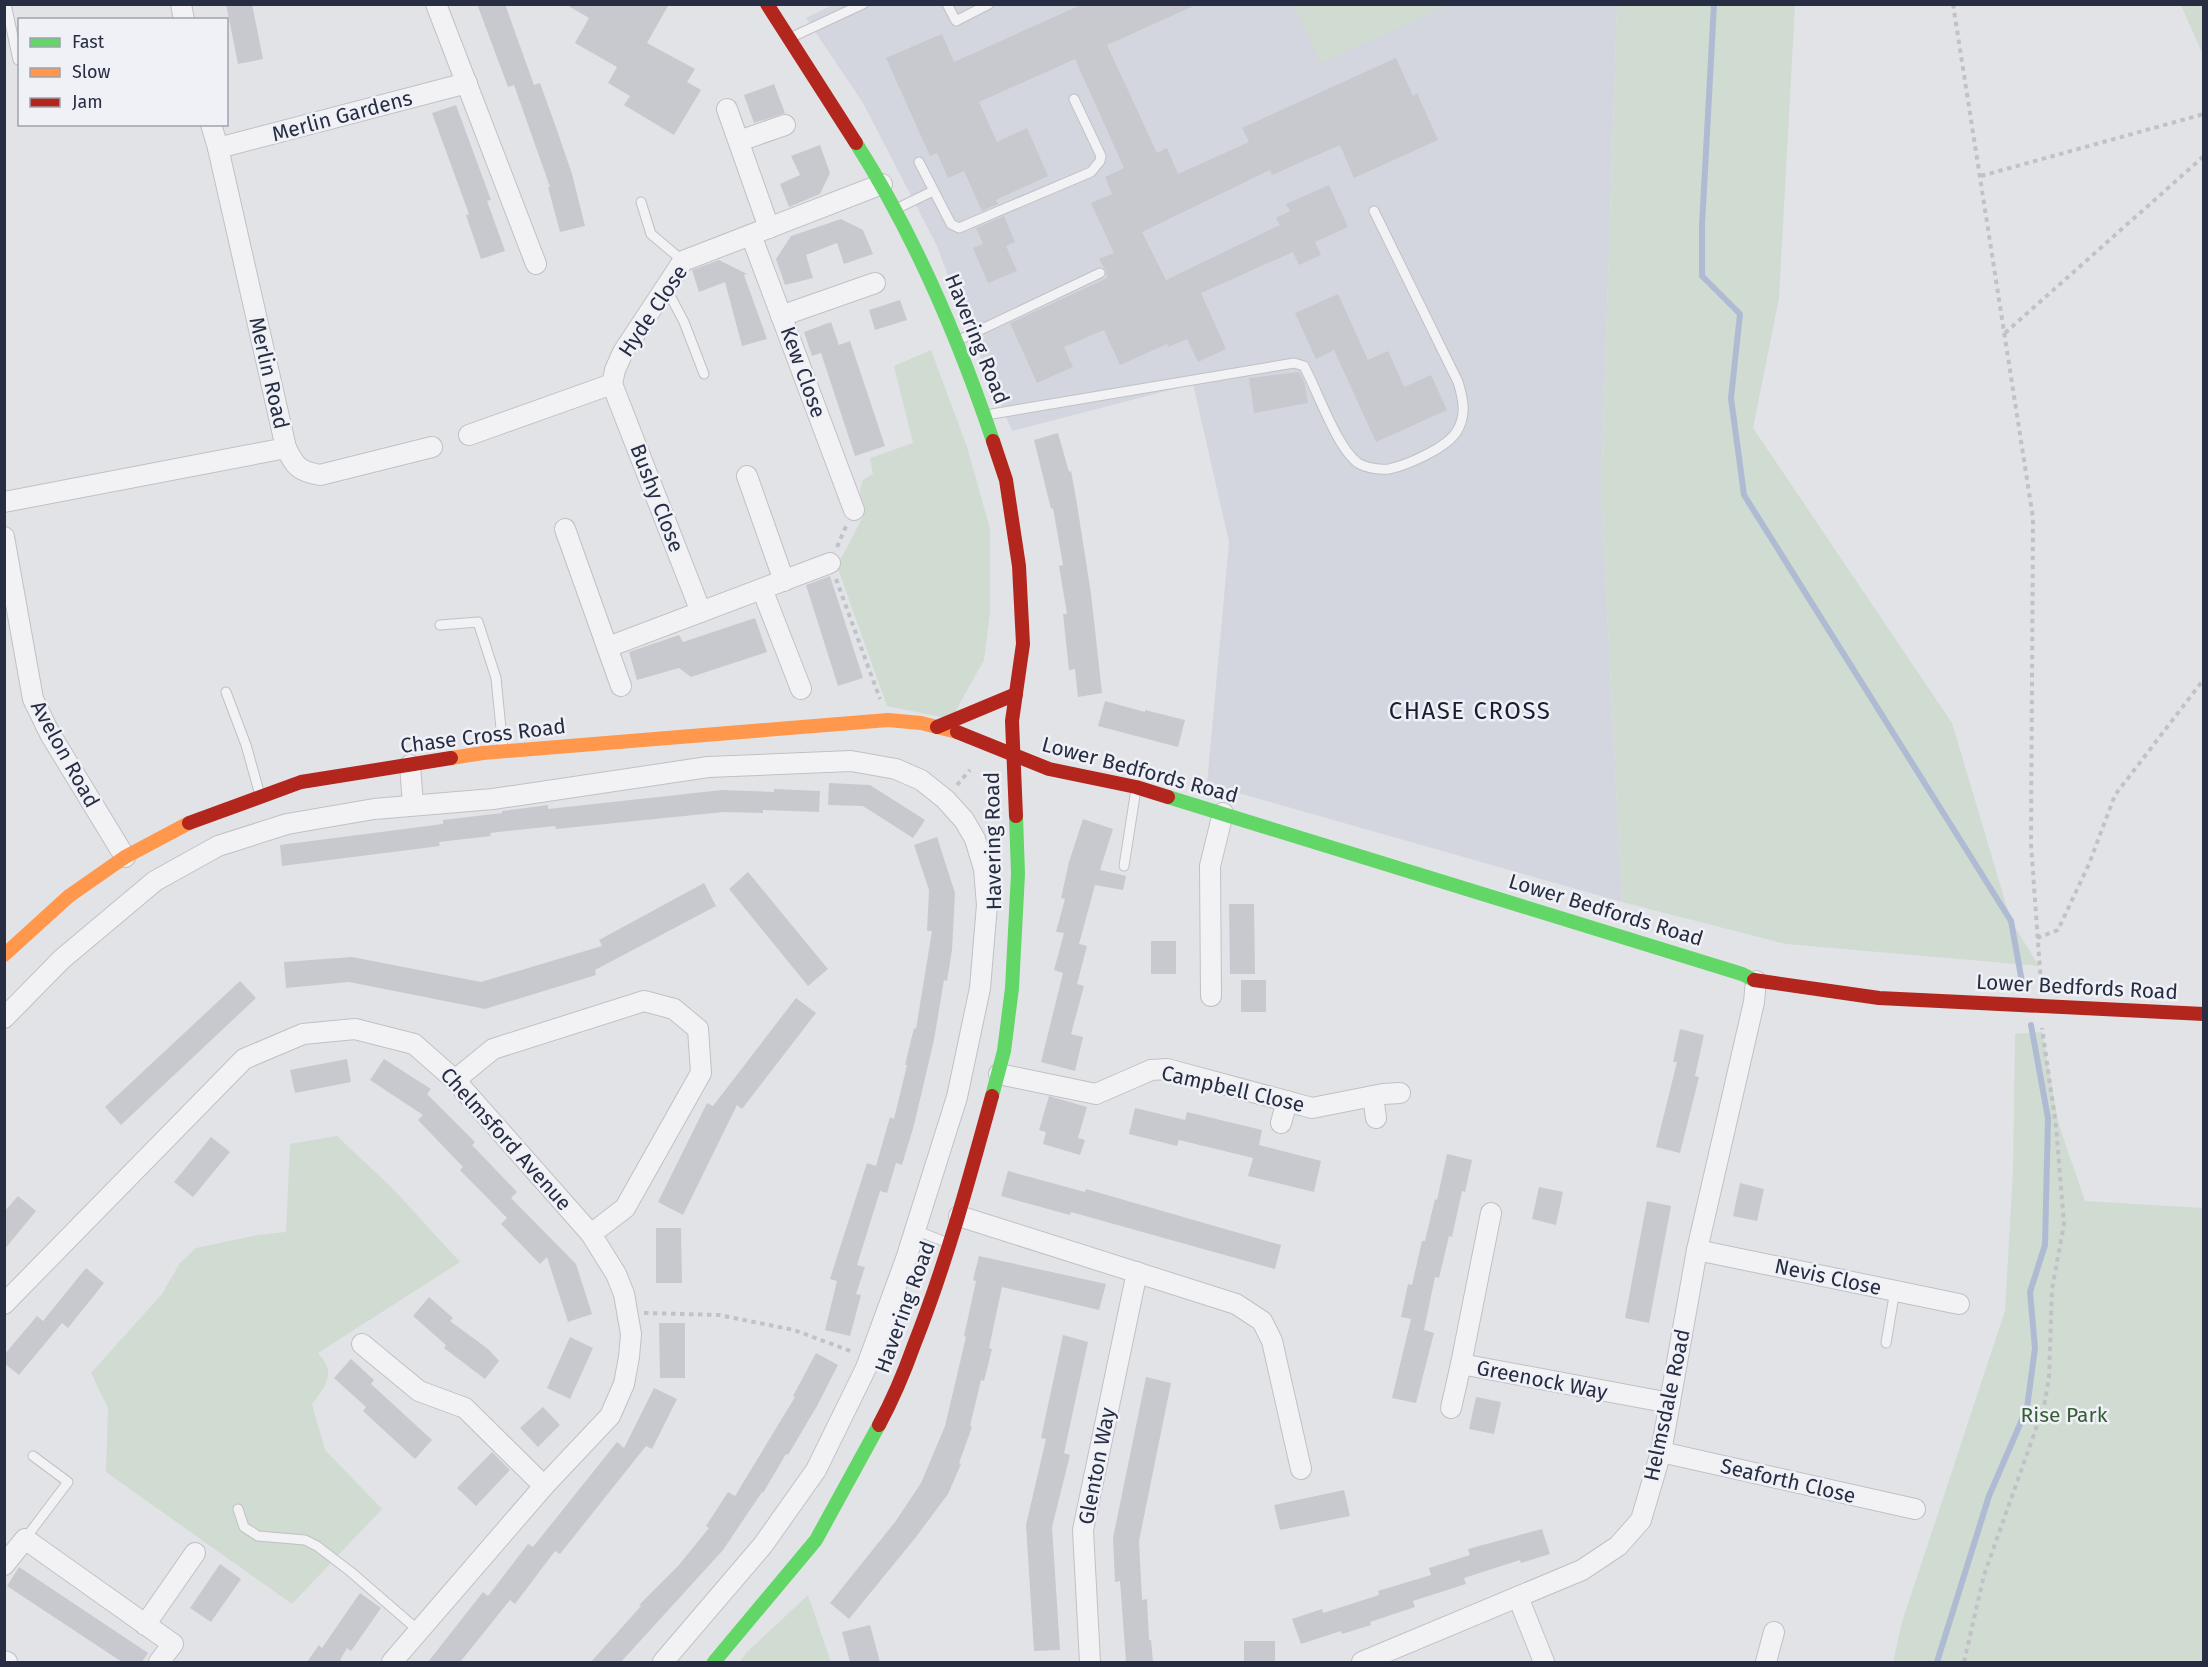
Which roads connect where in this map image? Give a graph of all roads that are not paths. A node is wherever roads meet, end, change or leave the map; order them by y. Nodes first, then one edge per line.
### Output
1 (6, 4) edge
2 (436, 4) edge
3 (767, 4) edge
4 (863, 4) edge
5 (947, 4) edge
6 (989, 4) edge
7 (790, 38) junction
8 (18, 60) dead end
9 (466, 83) junction
10 (1074, 99) dead end
11 (727, 109) dead end
12 (785, 125) dead end
13 (212, 126) edge
14 (739, 141) junction
15 (218, 148) junction
16 (919, 162) dead end
17 (882, 183) junction
18 (933, 191) junction
19 (641, 201) dead end
20 (895, 209) junction
21 (1374, 211) dead end
22 (760, 231) junction
23 (683, 261) junction
24 (536, 264) dead end
25 (1100, 273) dead end
26 (875, 283) dead end
27 (665, 287) junction
28 (782, 316) junction
29 (957, 341) junction
30 (704, 374) dead end
31 (612, 384) junction
32 (986, 415) junction
33 (469, 435) dead end
34 (432, 447) dead end
35 (286, 448) junction
36 (747, 476) dead end
37 (4, 502) edge
38 (854, 510) road end
39 (566, 529) dead end
40 (4, 537) edge
41 (830, 562) road end
42 (784, 581) junction
43 (762, 589) junction
44 (701, 612) junction
45 (440, 625) dead end
46 (608, 647) junction
47 (621, 686) dead end
48 (801, 689) dead end
49 (226, 692) dead end
50 (1016, 694) junction
51 (937, 726) junction
52 (504, 752) junction
53 (1013, 755) junction
54 (410, 765) junction
55 (1136, 787) junction
56 (261, 797) junction
57 (413, 805) junction
58 (1223, 813) junction
59 (125, 857) junction
60 (1124, 866) dead end
61 (4, 955) edge
62 (1756, 981) junction
63 (1211, 996) dead end
64 (2204, 1014) edge
65 (4, 1018) edge
66 (999, 1074) junction
67 (455, 1080) junction
68 (1400, 1093) dead end
69 (1373, 1096) junction
70 (1287, 1101) junction
71 (1377, 1118) dead end
72 (1281, 1123) dead end
73 (1491, 1213) dead end
74 (959, 1216) junction
75 (915, 1230) junction
76 (591, 1233) junction
77 (950, 1244) junction
78 (1697, 1250) junction
79 (1137, 1272) junction
80 (1895, 1290) junction
81 (4, 1304) edge
82 (1959, 1304) dead end
83 (1886, 1343) dead end
84 (362, 1344) dead end
85 (1461, 1364) junction
86 (1670, 1403) junction
87 (1451, 1408) dead end
88 (1661, 1452) junction
89 (33, 1456) dead end
90 (1300, 1469) dead end
91 (544, 1486) junction
92 (238, 1509) dead end
93 (1915, 1509) dead end
94 (24, 1539) junction
95 (195, 1553) dead end
96 (4, 1565) edge
97 (1518, 1597) junction
98 (146, 1625) junction
99 (419, 1631) junction
100 (1774, 1632) dead end
101 (159, 1662) edge
102 (392, 1662) edge
103 (663, 1662) edge
104 (714, 1662) edge
105 (1090, 1662) edge
106 (1362, 1662) edge
107 (1544, 1662) edge
108 (1766, 1662) edge

1 - 8 lane
2 - 9 street
3 - 7 main road, Havering Road
4 - 7 lane
5 - 6 lane
7 - 17 main road, Havering Road
9 - 15 street, Merlin Gardens
9 - 24 street
10 - 18 lane
11 - 14 street, Kew Close
12 - 14 street
13 - 15 street, Merlin Road
14 - 22 street, Kew Close
15 - 35 street, Merlin Road
16 - 18 lane
17 - 20 main road, Havering Road
17 - 22 street, Hyde Close
18 - 20 lane
19 - 23 lane
20 - 29 main road, Havering Road
21 - 32 lane
22 - 23 street, Hyde Close
22 - 28 street, Kew Close
23 - 27 street, Hyde Close
25 - 29 lane
26 - 28 street
27 - 30 lane
27 - 31 street, Hyde Close
28 - 38 street, Kew Close
29 - 32 main road, Havering Road
31 - 33 street, Hyde Close
31 - 44 street, Bushy Close
32 - 50 main road, Havering Road
34 - 35 street
35 - 37 street, Merlin Road
36 - 42 street
39 - 46 street
40 - 59 street, Avelon Road
41 - 42 street
42 - 43 street
43 - 44 street
43 - 48 street
44 - 46 street
45 - 52 lane
46 - 47 street
49 - 56 lane
50 - 51 main road
50 - 53 main road, Havering Road
51 - 52 main road, Chase Cross Road
51 - 53 main road, Chase Cross Road
52 - 54 main road, Chase Cross Road
53 - 55 main road, Lower Bedfords Road
53 - 66 main road, Havering Road
54 - 56 main road, Chase Cross Road
54 - 57 street
55 - 58 main road, Lower Bedfords Road
55 - 60 lane
56 - 59 main road, Chase Cross Road
57 - 65 street
57 - 75 street
58 - 62 main road, Lower Bedfords Road
58 - 63 street
59 - 61 main road, Chase Cross Road
62 - 64 main road, Lower Bedfords Road
62 - 78 street, Helmsdale Road
66 - 70 street, Campbell Close
66 - 74 main road, Havering Road
67 - 76 street, Chelmsford Avenue
67 - 76 street
67 - 81 street, Chelmsford Avenue
68 - 69 street, Campbell Close
69 - 70 street, Campbell Close
69 - 71 street
70 - 72 street
73 - 85 street, Greenock Way
74 - 77 main road, Havering Road
74 - 79 street
75 - 77 lane
75 - 103 street
76 - 91 street, Chelmsford Avenue
77 - 104 main road, Havering Road
78 - 80 street, Nevis Close
78 - 86 street, Helmsdale Road
79 - 90 street
79 - 105 street, Glenton Way
80 - 82 street, Nevis Close
80 - 83 lane
84 - 91 street
85 - 86 street, Greenock Way
85 - 87 street
86 - 88 street, Helmsdale Road
88 - 93 street, Seaforth Close
88 - 97 street, Helmsdale Road
89 - 94 lane
91 - 99 street, Chelmsford Avenue
92 - 99 lane
94 - 96 street
94 - 98 street
95 - 98 street
97 - 106 street, Helmsdale Road
97 - 107 street
98 - 101 street
99 - 102 street, Chelmsford Avenue
100 - 108 street

